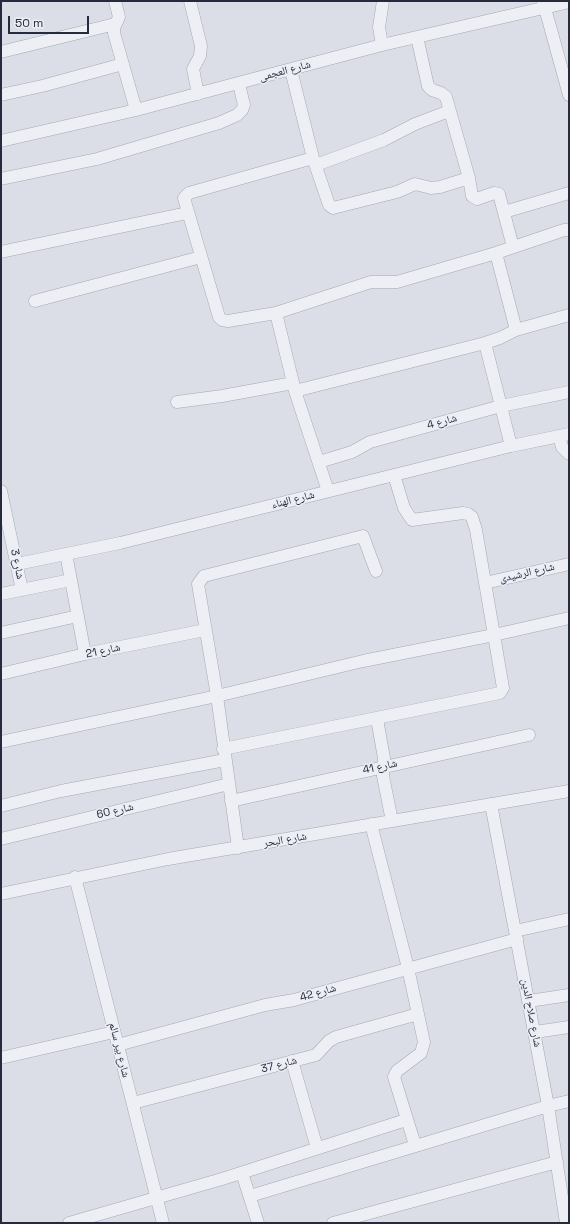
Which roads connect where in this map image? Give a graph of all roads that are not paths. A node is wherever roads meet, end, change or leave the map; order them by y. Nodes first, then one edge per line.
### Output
1 (115, 1) edge
2 (190, 1) edge
3 (383, 1) edge
4 (569, 2) edge
5 (544, 4) edge
6 (115, 24) junction
7 (417, 37) junction
8 (382, 45) junction
9 (1, 52) edge
10 (123, 64) junction
11 (291, 70) junction
12 (239, 84) junction
13 (198, 94) junction
14 (1, 95) edge
15 (569, 95) edge
16 (136, 110) junction
17 (449, 111) junction
18 (1, 141) edge
19 (314, 161) junction
20 (469, 178) junction
21 (1, 179) edge
22 (569, 193) edge
23 (504, 212) junction
24 (187, 213) junction
25 (569, 230) edge
26 (513, 247) junction
27 (1, 252) edge
28 (496, 253) junction
29 (201, 257) junction
30 (35, 301) dead end
31 (276, 313) junction
32 (569, 315) edge
33 (516, 330) junction
34 (485, 343) junction
35 (294, 387) junction
36 (569, 392) edge
37 (177, 402) dead end
38 (500, 406) junction
39 (564, 435) edge
40 (511, 446) junction
41 (569, 454) edge
42 (318, 462) junction
43 (394, 475) junction
44 (1, 491) edge
45 (328, 492) junction
46 (4, 524) edge
47 (66, 554) junction
48 (17, 564) junction
49 (569, 564) edge
50 (376, 571) dead end
51 (71, 580) junction
52 (485, 583) junction
53 (22, 590) junction
54 (1, 594) edge
55 (78, 616) junction
56 (569, 618) edge
57 (205, 630) junction
58 (1, 633) edge
59 (494, 635) junction
60 (85, 654) junction
61 (1, 674) edge
62 (217, 696) junction
63 (377, 719) junction
64 (529, 735) dead end
65 (1, 742) edge
66 (224, 755) junction
67 (383, 766) junction
68 (229, 784) junction
69 (569, 791) edge
70 (231, 801) junction
71 (491, 804) junction
72 (1, 806) edge
73 (392, 821) junction
74 (371, 824) junction
75 (1, 839) edge
76 (238, 848) junction
77 (75, 877) junction
78 (1, 894) edge
79 (569, 919) edge
80 (516, 935) junction
81 (408, 968) junction
82 (569, 995) edge
83 (529, 1001) junction
84 (418, 1014) junction
85 (569, 1028) edge
86 (114, 1032) junction
87 (535, 1032) junction
88 (118, 1045) junction
89 (1, 1058) edge
90 (292, 1061) junction
91 (569, 1102) edge
92 (133, 1103) junction
93 (548, 1106) junction
94 (406, 1120) junction
95 (415, 1145) junction
96 (318, 1148) junction
97 (557, 1162) junction
98 (242, 1173) junction
99 (250, 1196) junction
100 (157, 1198) junction
101 (69, 1223) edge
102 (163, 1223) edge
103 (258, 1223) edge
104 (333, 1223) edge
105 (566, 1223) edge

1 - 6 street
2 - 13 street
3 - 8 street
4 - 5 street, شارع العجمى
5 - 7 street, شارع العجمى
5 - 15 street
6 - 9 street
6 - 10 street
7 - 8 street, شارع العجمى
7 - 17 street
8 - 11 street, شارع العجمى
10 - 14 street
10 - 16 street
11 - 12 street, شارع العجمى
11 - 19 street
12 - 13 street, شارع العجمى
12 - 21 street
13 - 16 street, شارع العجمى
16 - 18 street, شارع العجمى
17 - 19 street
17 - 20 street
19 - 20 street
19 - 24 street
20 - 23 street
22 - 23 street
23 - 26 street
24 - 27 street
24 - 29 street
25 - 26 street
26 - 28 street
28 - 31 street
28 - 33 street
29 - 30 street
29 - 31 street
31 - 35 street
32 - 33 street
33 - 34 street
34 - 35 street
34 - 38 street
35 - 37 street
35 - 42 street
36 - 38 street, شارع 4
38 - 40 street
38 - 42 street, شارع 4
39 - 40 street, شارع الهناء
39 - 41 street
40 - 43 street, شارع الهناء
42 - 45 street
43 - 45 street, شارع الهناء
43 - 52 street
44 - 46 street, شارع 3
45 - 47 street, شارع الهناء
46 - 48 street, شارع 3
47 - 48 street, شارع الهناء
47 - 51 street
48 - 53 street, شارع 3
49 - 52 street, شارع الرشيدى
50 - 57 street
51 - 53 street
51 - 55 street
52 - 59 street
53 - 54 street
55 - 58 street
55 - 60 street
56 - 59 street
57 - 60 street, شارع 21
57 - 62 street
59 - 62 street
59 - 63 street
60 - 61 street, شارع 21
62 - 65 street
62 - 66 street
63 - 66 street
63 - 67 street
64 - 67 street, شارع 41
66 - 68 street
66 - 72 street
67 - 70 street, شارع 41
67 - 73 street
68 - 70 street
68 - 75 street, شارع 60
69 - 71 street, شارع البحر
70 - 76 street
71 - 73 street, شارع البحر
71 - 80 street, شارع صلاح الدين
73 - 74 street, شارع البحر
74 - 76 street, شارع البحر
74 - 81 street
76 - 77 street, شارع البحر
77 - 78 street, شارع البحر
77 - 86 street, شارع بير سالم
79 - 80 street, شارع 42
80 - 81 street, شارع 42
80 - 83 street, شارع صلاح الدين
81 - 84 street
81 - 88 street, شارع 42
82 - 83 street
83 - 87 street, شارع صلاح الدين
84 - 90 street, شارع 37
84 - 94 street
85 - 87 street
86 - 88 street, شارع بير سالم
86 - 89 street
87 - 93 street, شارع صلاح الدين
88 - 92 street, شارع بير سالم
90 - 92 street, شارع 37
90 - 96 street
91 - 93 street
92 - 100 street, شارع بير سالم
93 - 95 street
93 - 97 street, شارع صلاح الدين
94 - 95 street
94 - 96 street
95 - 99 street
96 - 98 street
97 - 104 street
97 - 105 street, شارع صلاح الدين
98 - 99 street
98 - 100 street
99 - 103 street
100 - 101 street
100 - 102 street, شارع بير سالم

